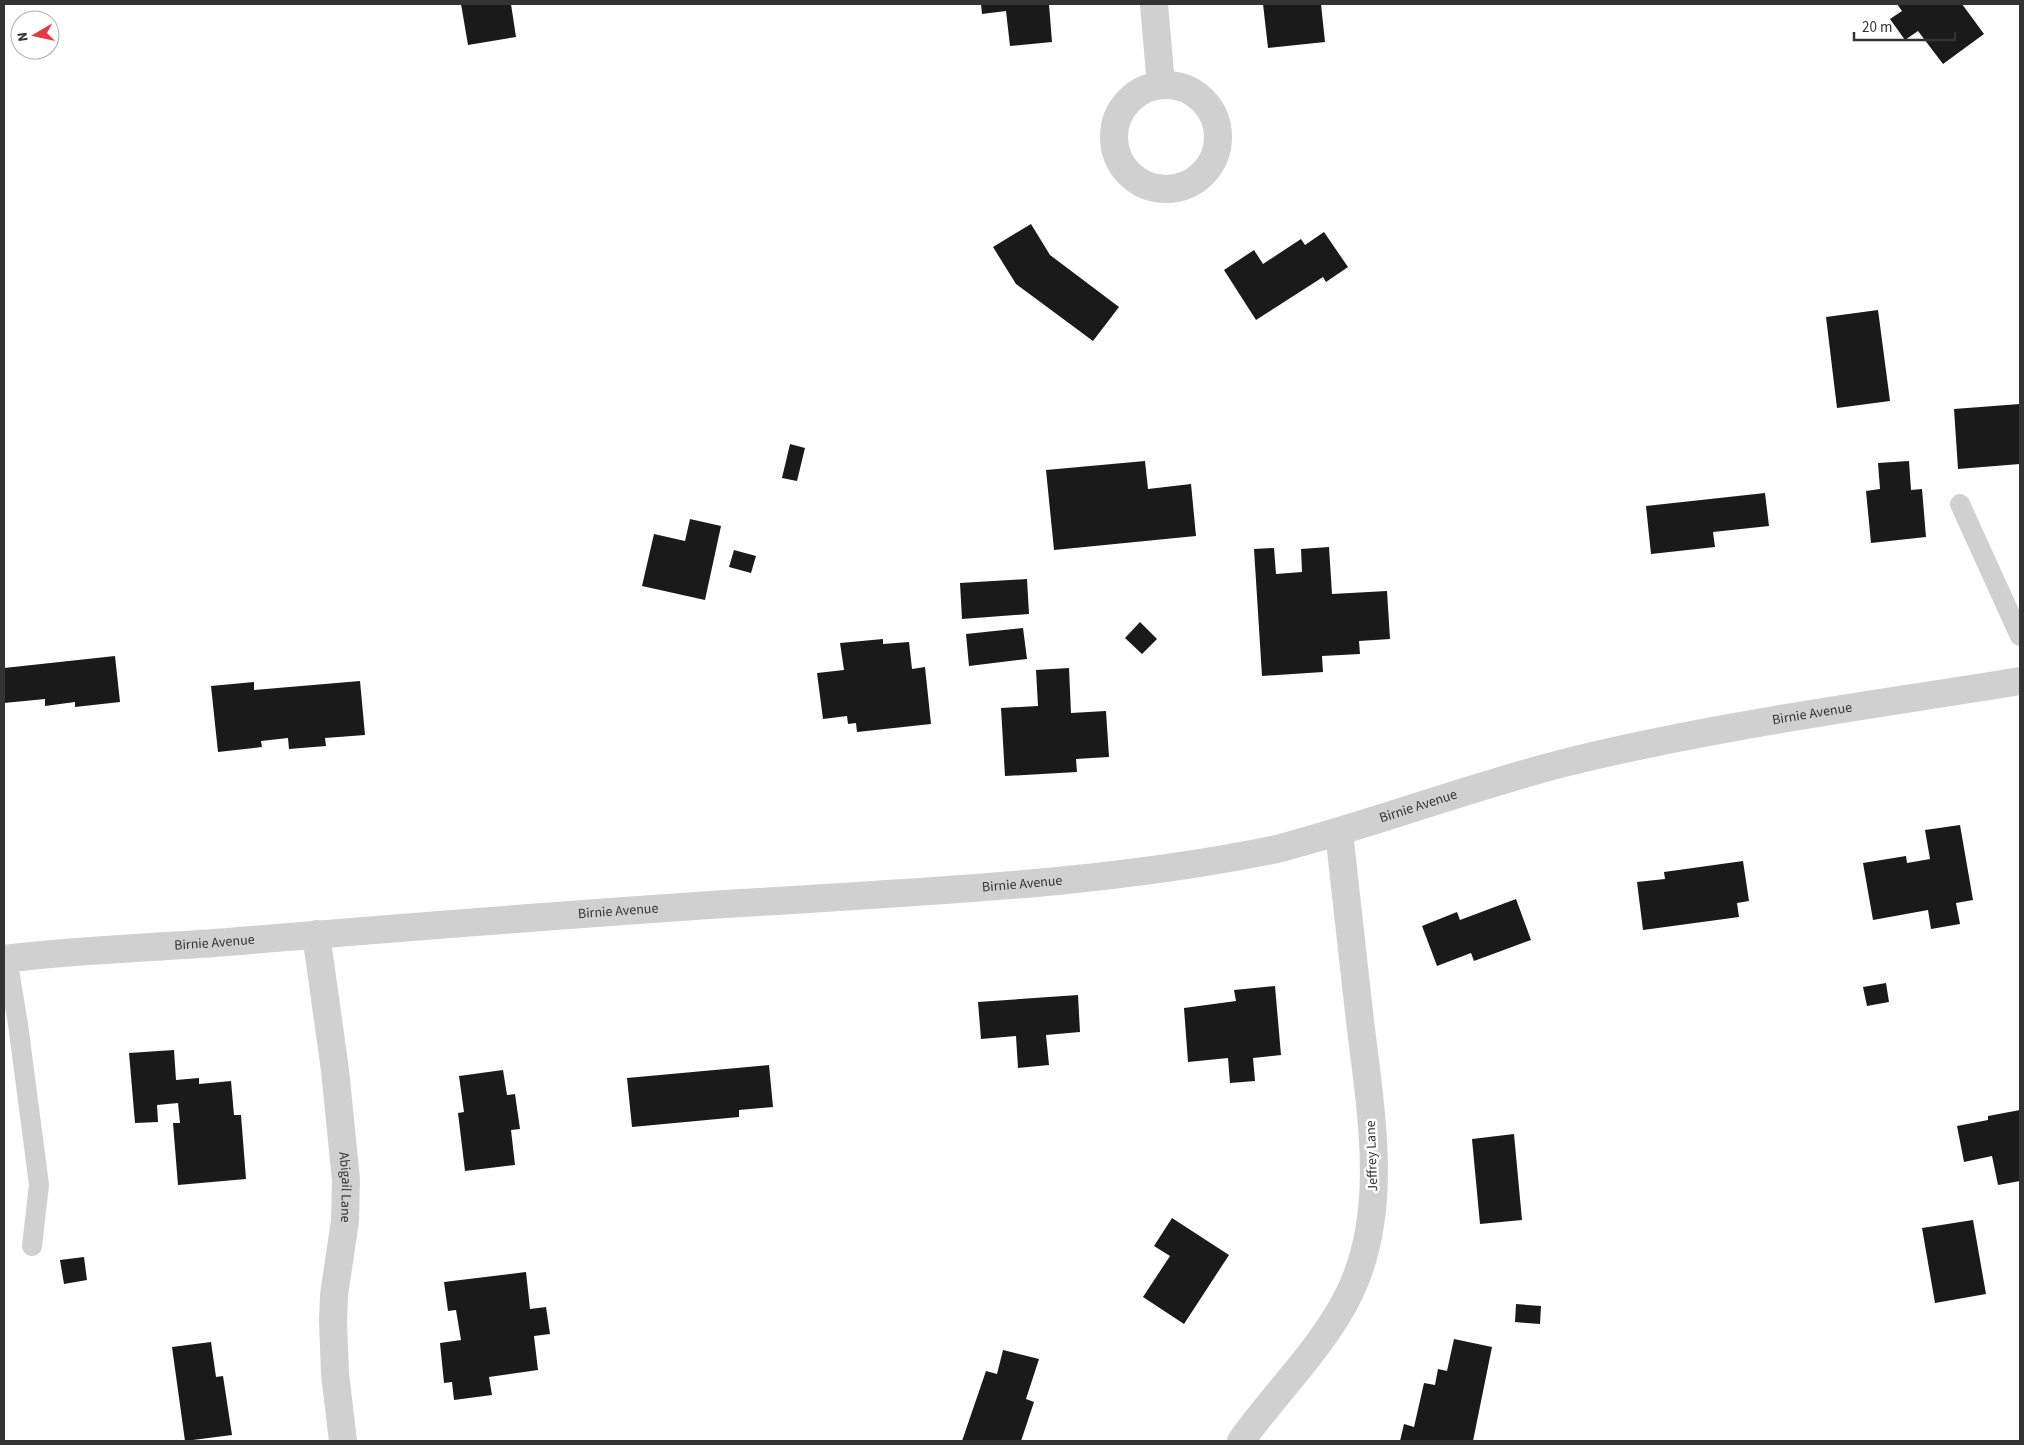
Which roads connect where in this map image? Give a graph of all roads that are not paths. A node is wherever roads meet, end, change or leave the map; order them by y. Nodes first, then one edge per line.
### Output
1 (1154, 4) edge
2 (1161, 85) dead end
3 (1960, 504) dead end
4 (2020, 636) edge
5 (2020, 681) edge
6 (1340, 832) junction
7 (316, 934) junction
8 (5, 958) edge
9 (32, 1246) dead end
10 (343, 1441) edge
11 (1240, 1441) edge

1 - 2 street
3 - 4 lane
5 - 6 street, Birnie Avenue
6 - 7 street, Birnie Avenue
6 - 11 street, Jeffrey Lane
7 - 8 street, Birnie Avenue
7 - 10 street, Abigail Lane
8 - 9 lane

